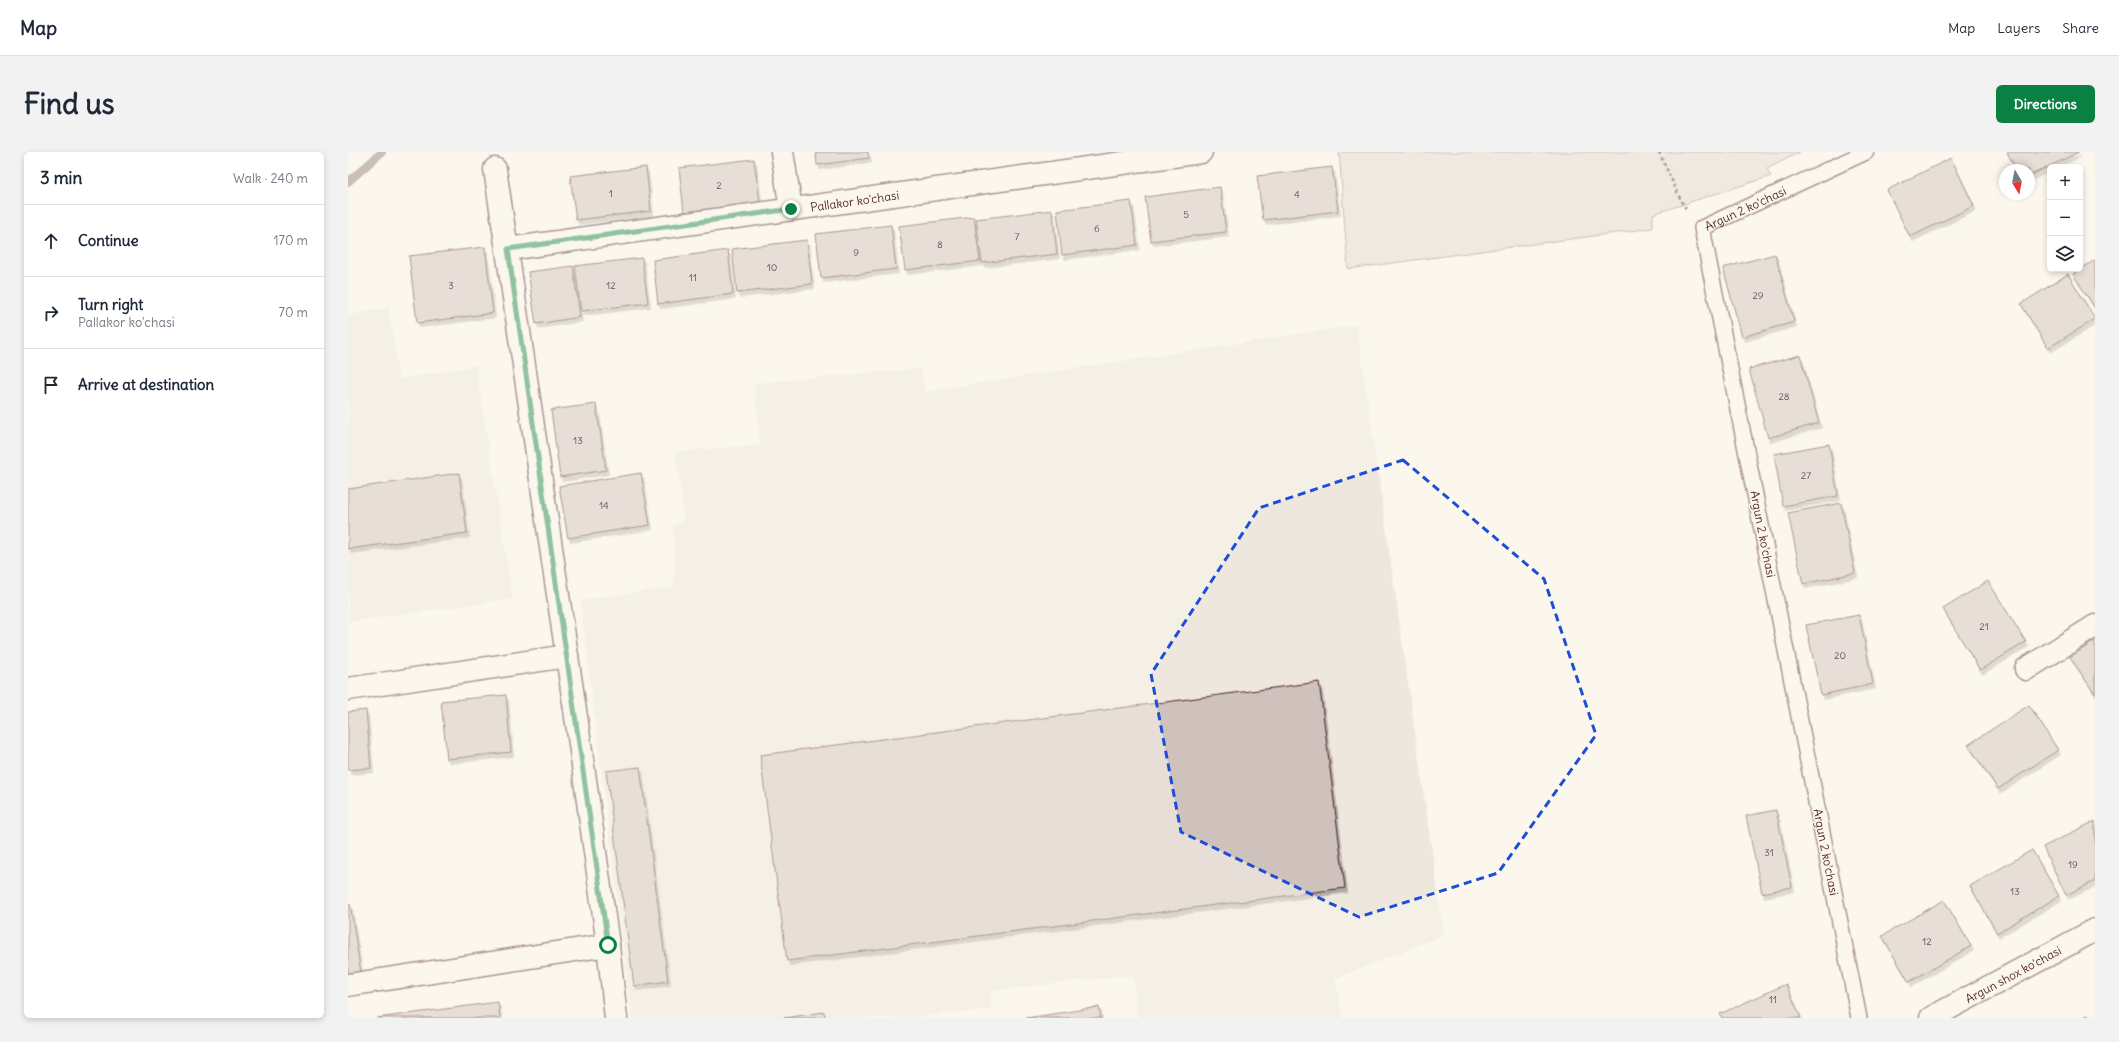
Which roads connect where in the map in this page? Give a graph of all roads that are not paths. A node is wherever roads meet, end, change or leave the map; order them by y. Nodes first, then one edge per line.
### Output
1 (782, 152) edge
2 (1201, 152) edge
3 (1866, 152) edge
4 (1162, 155) edge
5 (495, 169) dead end
6 (791, 209) junction
7 (508, 249) junction
8 (2095, 626) edge
9 (567, 656) junction
10 (2026, 669) dead end
11 (348, 689) edge
12 (2095, 930) edge
13 (608, 945) junction
14 (348, 985) edge
15 (616, 1018) edge
16 (1859, 1018) edge
17 (1931, 1018) edge

1 - 6 street
2 - 4 street, Pallakor ko'chasi
3 - 16 lane, Argun 2 ko'chasi
4 - 6 street, Pallakor ko'chasi
5 - 7 street
6 - 7 street, Pallakor ko'chasi
7 - 9 street
8 - 10 street
9 - 11 street
9 - 13 street
12 - 17 street, Argun shox ko'chasi
13 - 14 street
13 - 15 street

